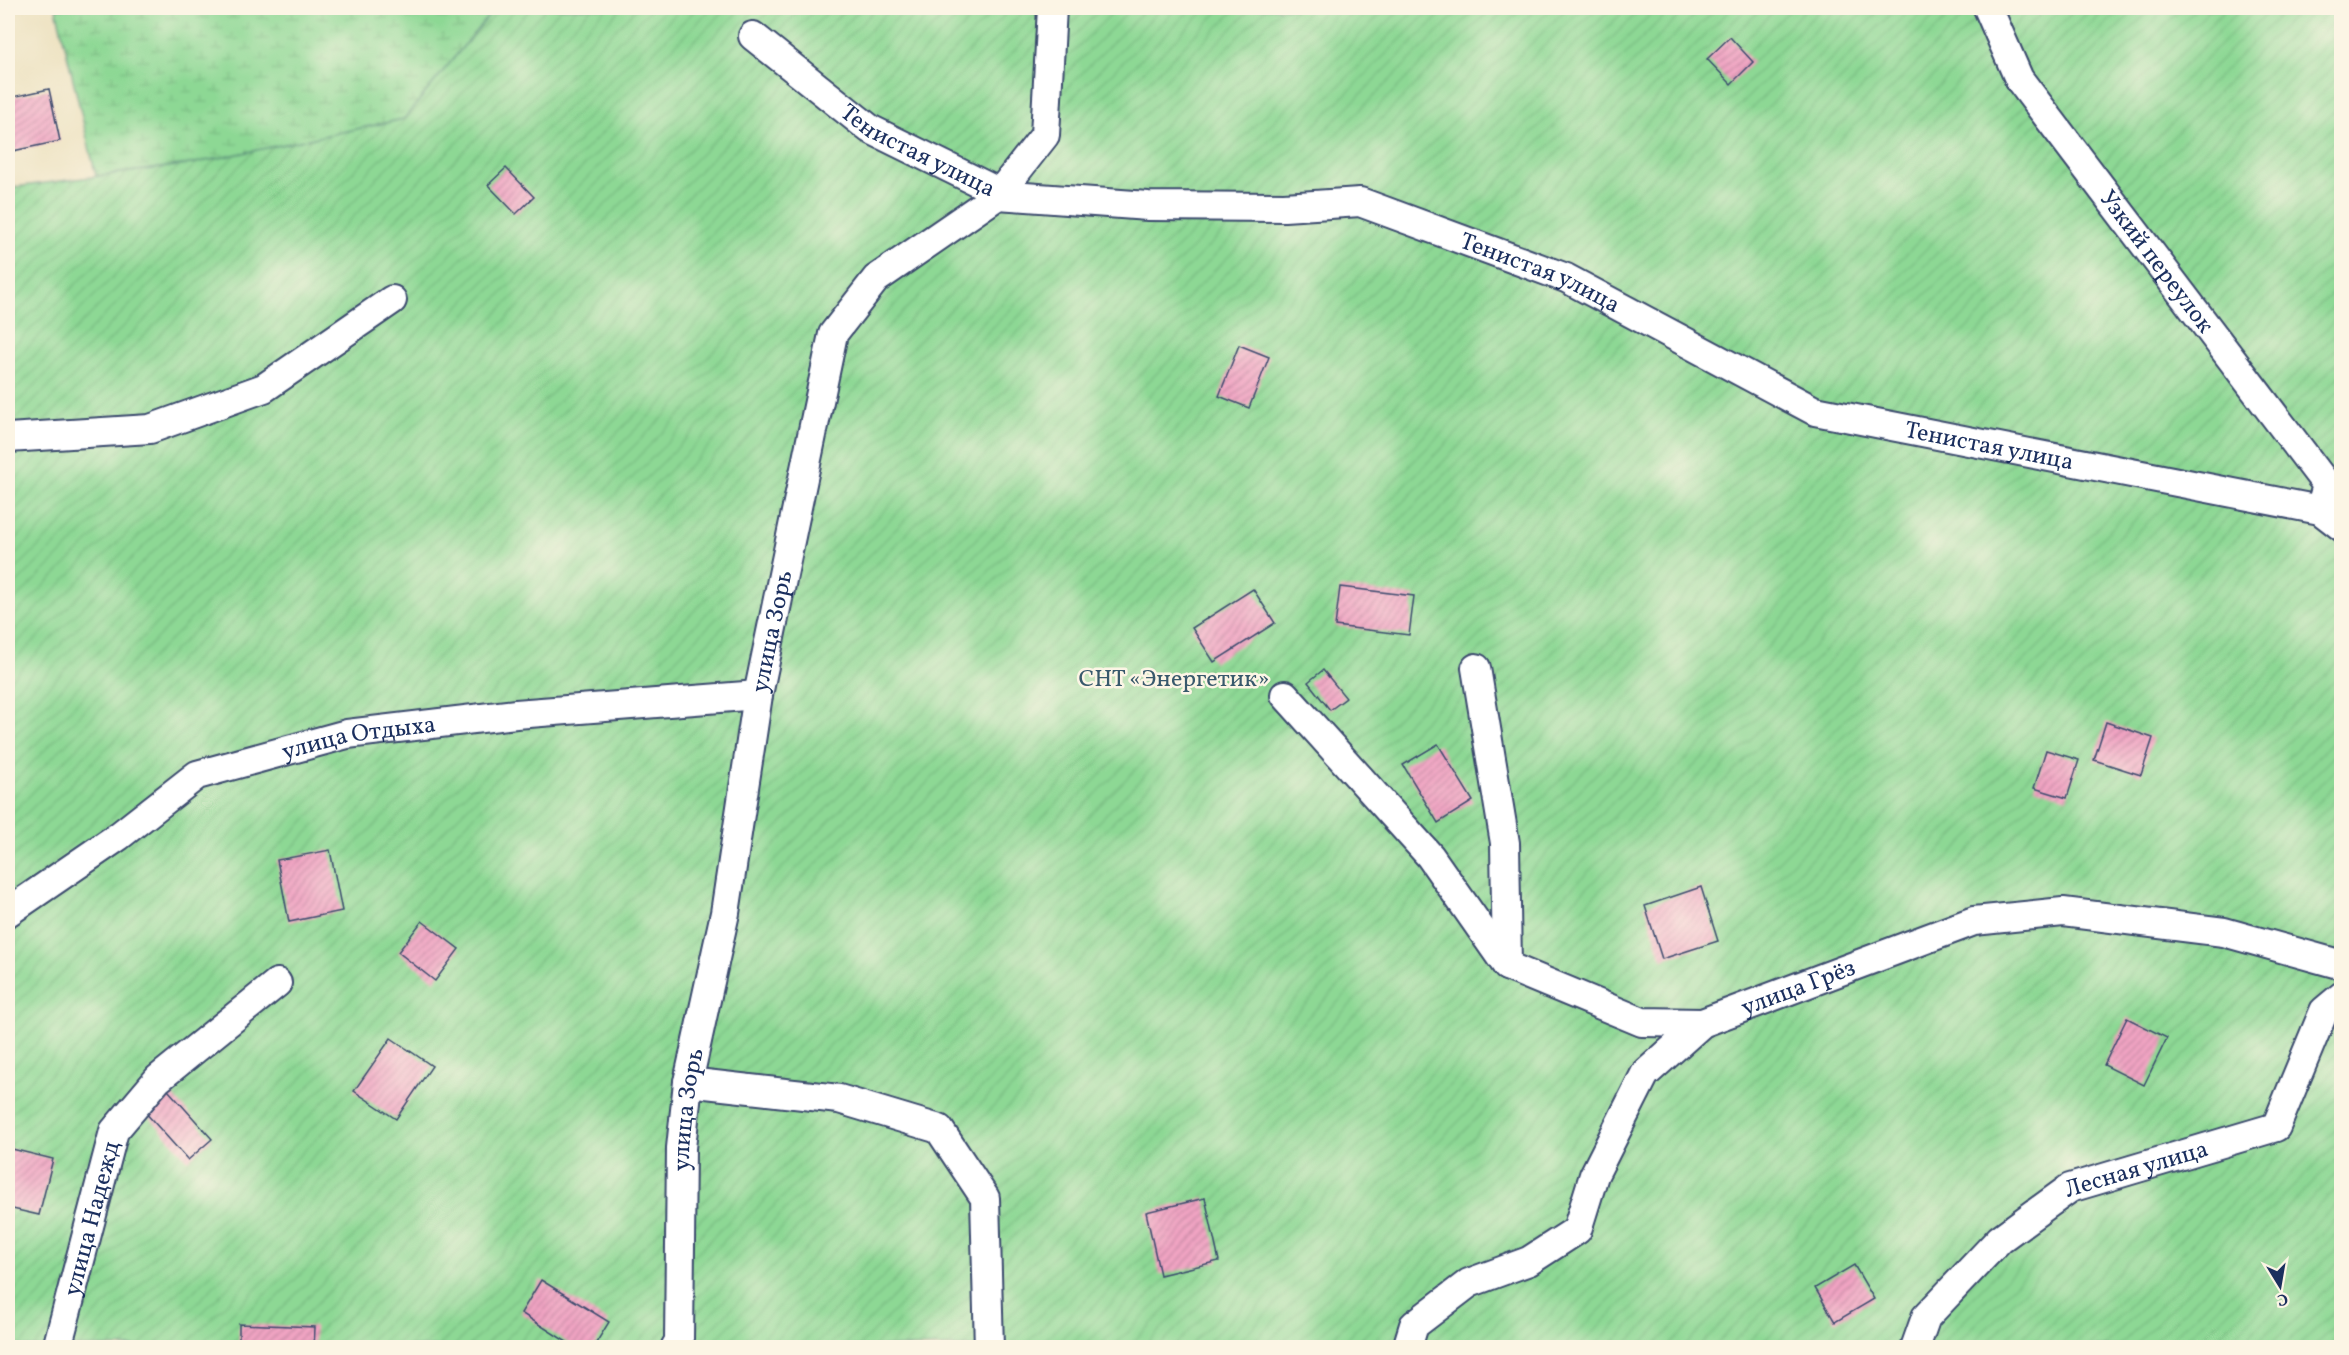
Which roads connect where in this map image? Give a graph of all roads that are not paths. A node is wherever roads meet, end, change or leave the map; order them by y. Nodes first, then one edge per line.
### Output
1 (1052, 8) edge
2 (1988, 8) edge
3 (753, 36) dead end
4 (998, 195) junction
5 (392, 300) dead end
6 (8, 438) edge
7 (2331, 519) edge
8 (1476, 668) dead end
9 (758, 695) junction
10 (1285, 695) dead end
11 (8, 912) edge
12 (2342, 965) edge
13 (1507, 966) junction
14 (277, 983) dead end
15 (2342, 996) edge
16 (1702, 1023) junction
17 (688, 1082) junction
18 (57, 1347) edge
19 (675, 1347) edge
20 (989, 1347) edge
21 (1407, 1347) edge
22 (1915, 1347) edge

1 - 4 street, улица Зорь
2 - 7 street, Узкий переулок
3 - 4 street, Тенистая улица
4 - 7 street, Тенистая улица
4 - 9 street, улица Зорь
5 - 6 street
8 - 13 street
9 - 11 street, улица Отдыха
9 - 17 street, улица Зорь
10 - 13 street
12 - 16 street, улица Грёз
13 - 16 street
14 - 18 street, улица Надежд
15 - 22 street, Лесная улица
16 - 21 street, улица Грёз
17 - 19 street, улица Зорь
17 - 20 street

